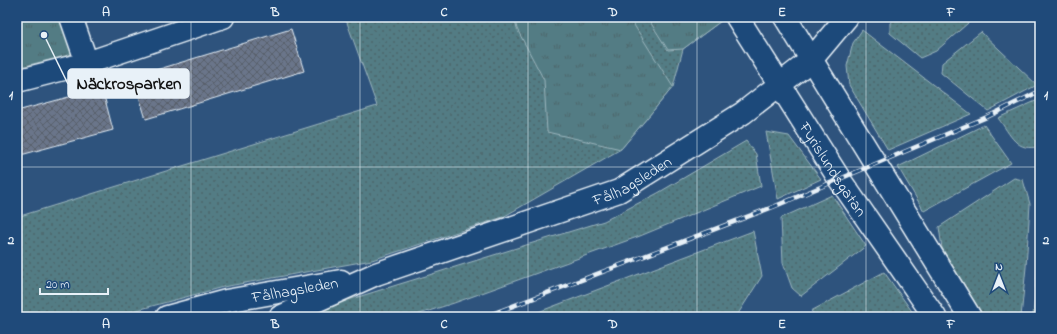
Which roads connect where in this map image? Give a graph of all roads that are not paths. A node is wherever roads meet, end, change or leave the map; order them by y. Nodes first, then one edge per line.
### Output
1 (71, 17) edge
2 (223, 17) edge
3 (737, 17) edge
4 (785, 17) edge
5 (846, 17) edge
6 (811, 60) junction
7 (87, 63) junction
8 (17, 82) edge
9 (779, 86) junction
10 (376, 274) junction
11 (167, 317) edge
12 (280, 317) edge
13 (935, 317) edge
14 (970, 317) edge

1 - 7 street
2 - 7 street
3 - 9 street, Fyrislundsgatan
4 - 6 street
5 - 6 street, Fålhagsleden
6 - 9 street, Fålhagsleden
6 - 14 street
7 - 8 street
9 - 10 street, Fålhagsleden
9 - 13 street, Fyrislundsgatan
10 - 11 street, Fålhagsleden
10 - 12 street, Fålhagsleden

